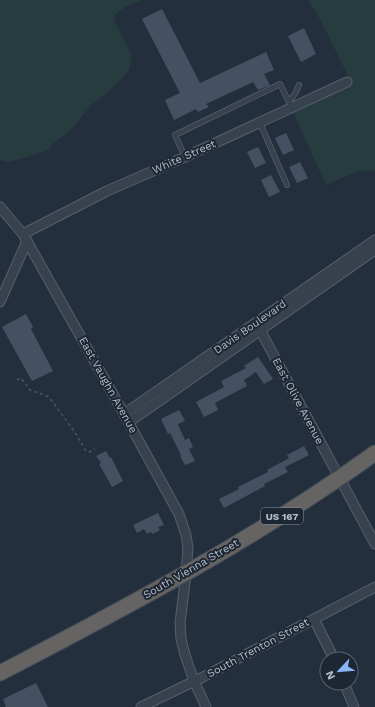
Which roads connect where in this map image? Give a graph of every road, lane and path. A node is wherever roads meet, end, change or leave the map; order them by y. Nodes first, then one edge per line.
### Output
1 (347, 82) dead end
2 (299, 84) dead end
3 (291, 105) junction
4 (260, 123) junction
5 (185, 157) junction
6 (287, 185) dead end
7 (0, 207) edge
8 (25, 238) junction
9 (375, 240) edge
10 (375, 250) edge
11 (0, 302) edge
12 (258, 327) junction
13 (17, 380) dead end
14 (127, 418) junction
15 (95, 449) dead end
16 (375, 453) edge
17 (339, 479) junction
18 (375, 544) edge
19 (186, 574) junction
20 (375, 587) edge
21 (314, 619) junction
22 (330, 651) edge
23 (0, 673) edge
24 (194, 681) junction
25 (347, 691) edge
26 (141, 707) edge
27 (206, 707) edge
28 (354, 707) edge

1 - 3 street, White Street
2 - 3 lane
3 - 4 street, White Street
3 - 5 lane
4 - 5 street, White Street
4 - 6 lane
5 - 8 street, White Street
7 - 8 street, East Vaughn Avenue
8 - 11 street
8 - 14 street, East Vaughn Avenue
9 - 12 street, Davis Boulevard
10 - 12 street, Davis Boulevard
12 - 14 street, Davis Boulevard
12 - 17 street, East Olive Avenue
13 - 15 path
14 - 19 street, East Vaughn Avenue
16 - 17 highway, South Vienna Street / US 167
17 - 18 street, East Olive Avenue
17 - 19 highway, South Vienna Street / US 167
19 - 23 highway, South Vienna Street / US 167
19 - 24 street, East Vaughn Avenue
20 - 21 street, South Trenton Street
21 - 22 street
21 - 24 street, South Trenton Street
24 - 26 street, South Trenton Street
24 - 27 street, East Vaughn Avenue
25 - 28 street

